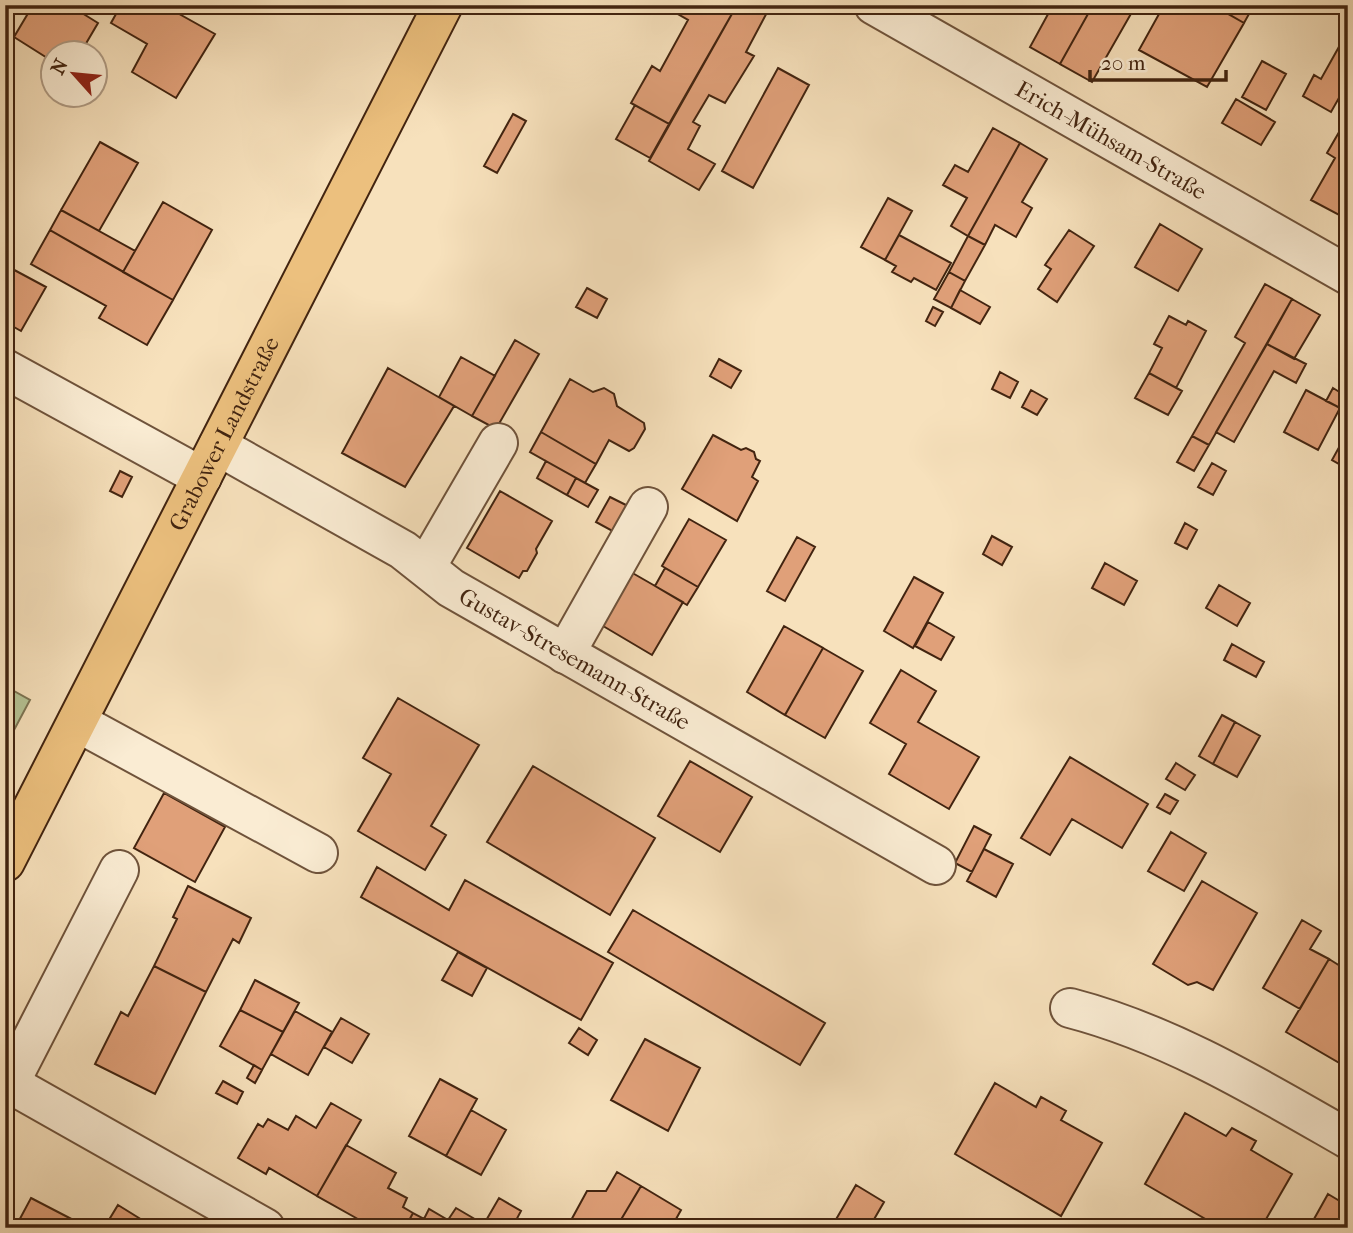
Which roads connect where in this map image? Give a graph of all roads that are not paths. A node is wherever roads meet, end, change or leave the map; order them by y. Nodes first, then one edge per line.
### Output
1 (443, 5) edge
2 (874, 5) edge
3 (1348, 275) edge
4 (5, 369) edge
5 (498, 443) dead end
6 (210, 462) junction
7 (648, 507) dead end
8 (426, 568) junction
9 (565, 654) junction
10 (77, 722) junction
11 (318, 853) dead end
12 (5, 862) edge
13 (936, 865) dead end
14 (119, 870) dead end
15 (1070, 1007) dead end
16 (7, 1085) edge
17 (1348, 1139) edge
18 (265, 1228) edge

1 - 6 main road, Grabower Landstraße
2 - 3 street, Erich-Mühsam-Straße
4 - 6 street, Gustav-Stresemann-Straße
5 - 8 street
6 - 8 street, Gustav-Stresemann-Straße
6 - 10 main road, Grabower Landstraße
7 - 9 street
8 - 9 street, Gustav-Stresemann-Straße
9 - 13 street, Gustav-Stresemann-Straße
10 - 11 street
10 - 12 main road, Grabower Landstraße
14 - 16 street
15 - 17 street
16 - 18 street

